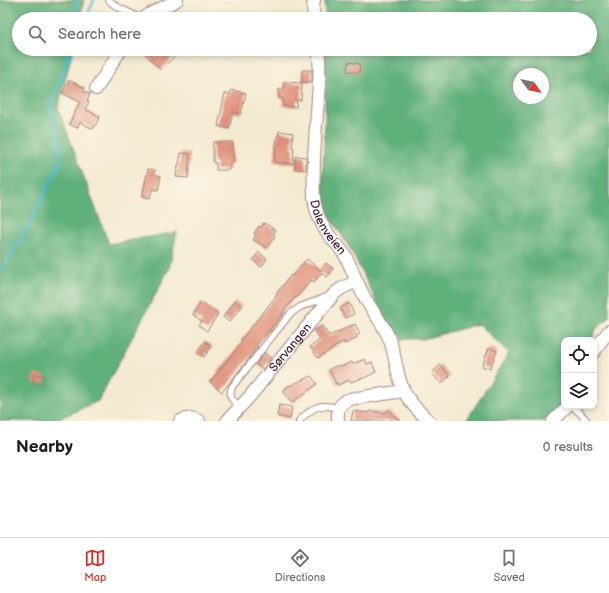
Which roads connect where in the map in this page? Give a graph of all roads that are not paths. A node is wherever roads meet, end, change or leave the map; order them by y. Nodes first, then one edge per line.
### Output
1 (109, 0) edge
2 (177, 0) edge
3 (314, 0) edge
4 (126, 12) edge
5 (154, 12) edge
6 (313, 12) edge
7 (117, 56) edge
8 (318, 56) edge
9 (96, 89) dead end
10 (357, 281) junction
11 (334, 294) junction
12 (609, 331) edge
13 (597, 347) edge
14 (404, 391) junction
15 (240, 407) junction
16 (338, 408) junction
17 (566, 409) edge
18 (574, 409) edge
19 (180, 421) edge
20 (199, 421) edge
21 (227, 421) edge
22 (299, 421) edge
23 (338, 421) edge
24 (429, 421) edge
25 (553, 421) edge
26 (587, 421) edge

1 - 4 lane
2 - 5 street
3 - 6 street
7 - 9 street
8 - 10 street, Dalenveien
10 - 11 street, Sørvangen
10 - 14 street, Dalenveien
11 - 15 street, Sørvangen
11 - 15 lane
12 - 13 street
14 - 16 street
14 - 24 street, Dalenveien
15 - 21 street, Sørvangen
16 - 22 lane
16 - 23 street
17 - 25 street
18 - 26 lane
19 - 20 street

